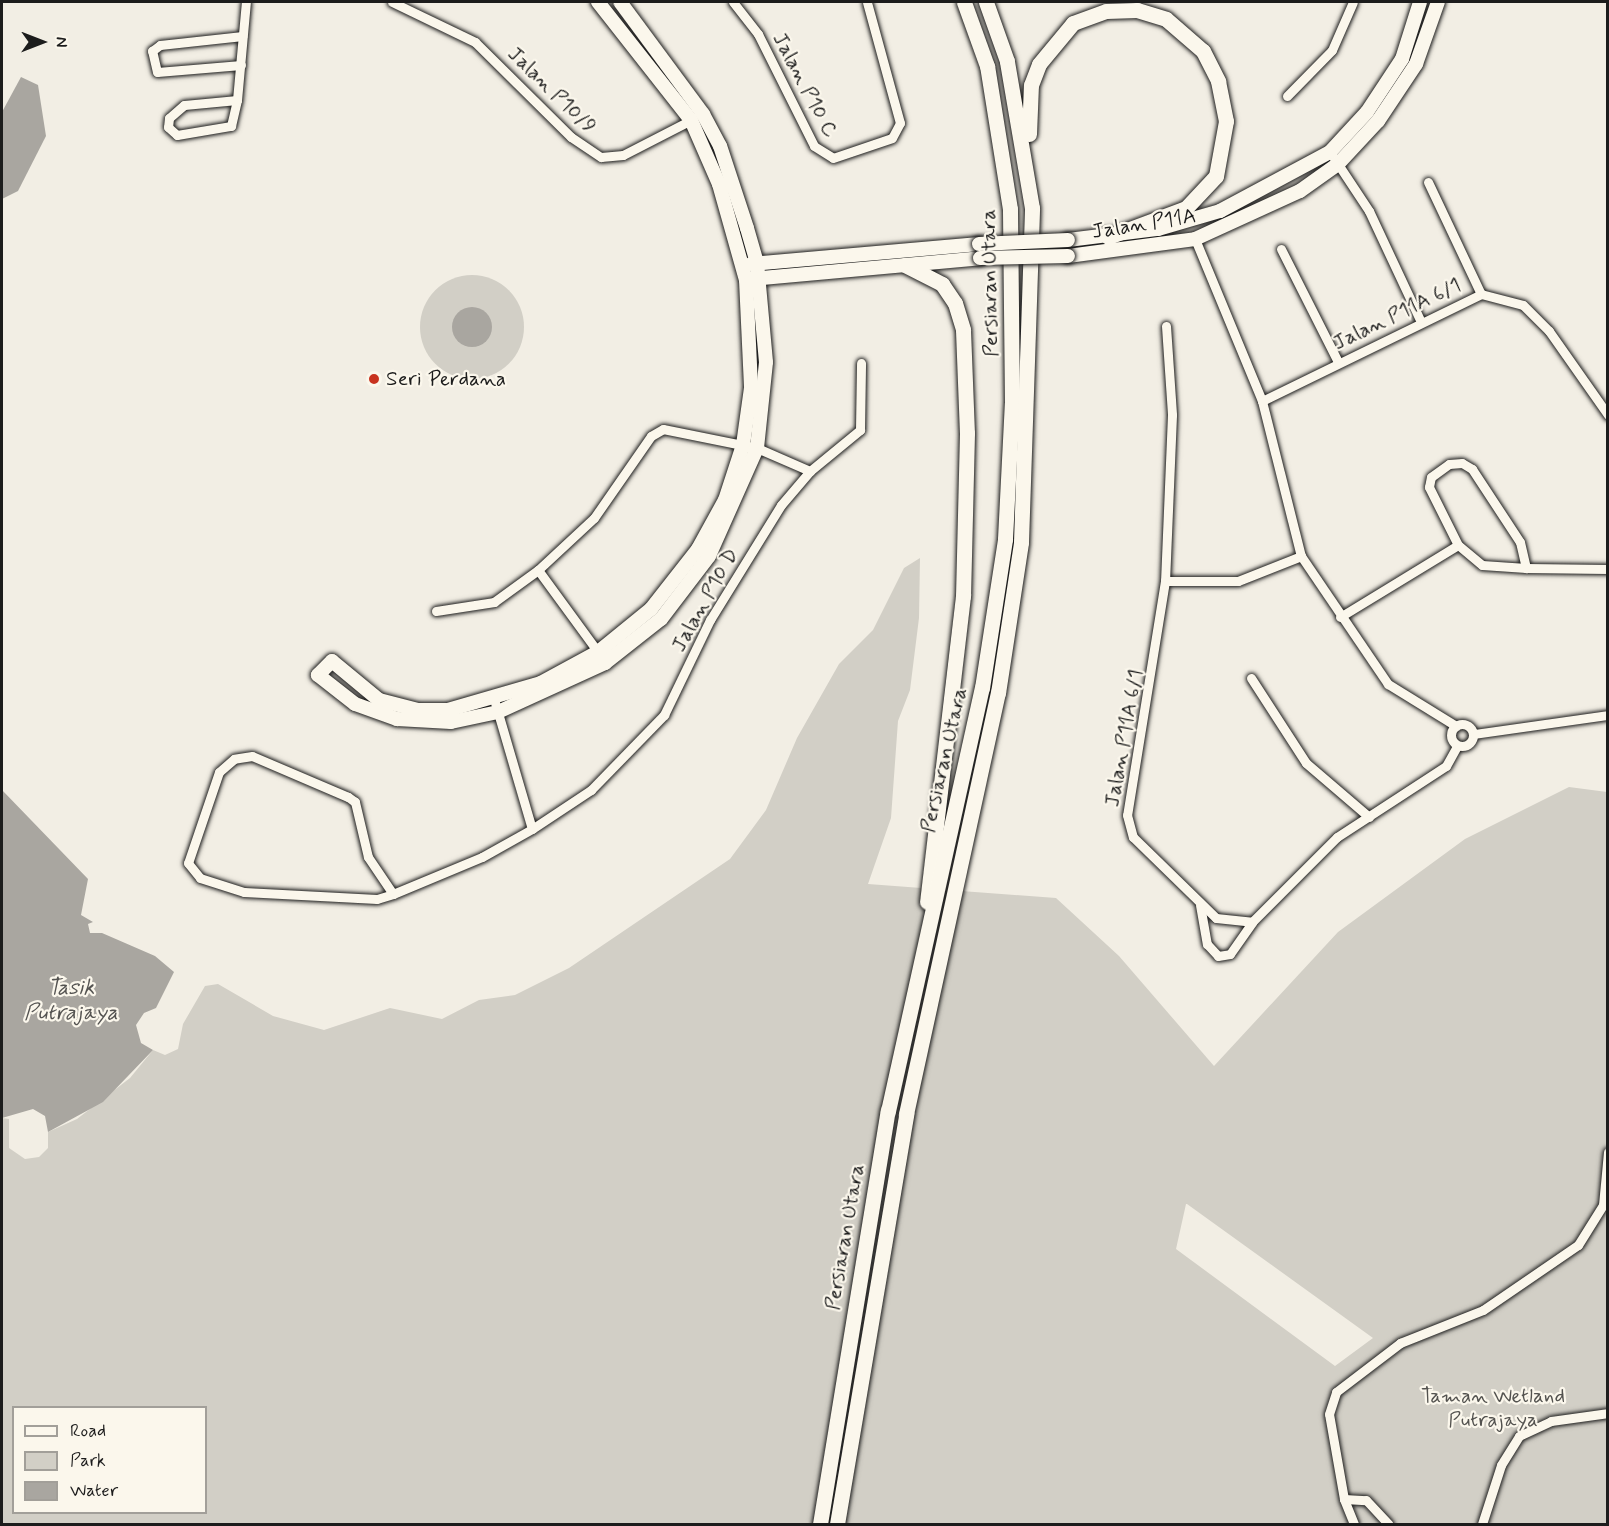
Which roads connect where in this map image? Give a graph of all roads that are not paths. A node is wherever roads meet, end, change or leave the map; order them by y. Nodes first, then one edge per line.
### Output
1 (246, 2) edge
2 (392, 2) edge
3 (598, 2) edge
4 (733, 2) edge
5 (867, 2) edge
6 (964, 2) edge
7 (986, 2) edge
8 (1353, 2) edge
9 (1420, 2) edge
10 (1438, 2) edge
11 (621, 5) edge
12 (243, 36) junction
13 (241, 65) junction
14 (1287, 96) dead end
15 (237, 100) junction
16 (691, 120) junction
17 (1334, 158) junction
18 (1029, 171) junction
19 (1428, 182) dead end
20 (1108, 237) junction
21 (1195, 239) junction
22 (1281, 249) dead end
23 (979, 251) junction
24 (757, 263) junction
25 (742, 265) junction
26 (905, 265) junction
27 (753, 279) junction
28 (1481, 294) junction
29 (1421, 322) junction
30 (1166, 326) dead end
31 (1338, 362) junction
32 (861, 363) dead end
33 (1262, 401) junction
34 (1608, 415) edge
35 (743, 445) junction
36 (758, 448) junction
37 (810, 471) junction
38 (1458, 545) junction
39 (1301, 556) junction
40 (1526, 568) junction
41 (1608, 569) edge
42 (538, 570) junction
43 (1165, 581) junction
44 (436, 611) dead end
45 (1340, 617) junction
46 (598, 652) junction
47 (1251, 678) dead end
48 (496, 706) junction
49 (1608, 714) edge
50 (1455, 726) junction
51 (1474, 734) junction
52 (1457, 746) junction
53 (1369, 817) junction
54 (532, 829) junction
55 (393, 894) junction
56 (1199, 904) junction
57 (1252, 922) junction
58 (926, 941) junction
59 (1608, 1152) edge
60 (1608, 1413) edge
61 (1344, 1499) junction
62 (820, 1524) edge
63 (837, 1524) edge
64 (1354, 1524) edge
65 (1388, 1524) edge
66 (1482, 1524) edge

1 - 12 street
2 - 16 street, Jalan P10/9
3 - 11 street
4 - 5 street, Jalan P10 C
6 - 58 main road, Persiaran Utara
7 - 18 main road, Persiaran Utara
8 - 14 street
9 - 17 street, Jalan P11A
10 - 17 street, Jalan P11A
11 - 16 street
11 - 24 street
12 - 13 street
12 - 13 street
13 - 15 street
15 - 15 street
16 - 25 street
17 - 20 street, Jalan P11A
17 - 21 street, Jalan P11A
17 - 29 street
18 - 20 main road
18 - 63 main road, Persiaran Utara
19 - 28 street
20 - 23 street, Jalan P11A, bridge
21 - 23 street, Jalan P11A, bridge
21 - 33 street
22 - 31 street
23 - 24 street, Jalan P11A
23 - 26 street, Jalan P11A
24 - 25 street, Jalan P11A
24 - 27 street
25 - 27 street
26 - 27 street, Jalan P11A
26 - 58 main road
27 - 35 street
27 - 36 street
28 - 29 street, Jalan P11A 6/1
28 - 34 street, Jalan P11A 6/1
29 - 31 street, Jalan P11A 6/1
30 - 43 street, Jalan P11A 6/1
31 - 33 street, Jalan P11A 6/1
32 - 37 street, Jalan P10 D
33 - 39 street
35 - 36 street
35 - 42 street
35 - 46 street
36 - 37 street
36 - 48 street
37 - 54 street, Jalan P10 D
38 - 40 street
38 - 40 street
38 - 45 street
39 - 43 street
39 - 45 street
40 - 41 street
42 - 44 street
42 - 46 street
43 - 56 street, Jalan P11A 6/1
45 - 50 street
46 - 48 street
47 - 53 street
48 - 48 street
48 - 54 street
49 - 51 street
50 - 51 street
50 - 52 street
51 - 52 street
52 - 53 street
53 - 57 street
54 - 55 street, Jalan P10 D
55 - 55 street, Jalan P10 D
56 - 57 street, Jalan P11A 6/1
56 - 57 street
58 - 62 main road, Persiaran Utara
59 - 61 street
60 - 66 street
61 - 64 street
61 - 65 street

